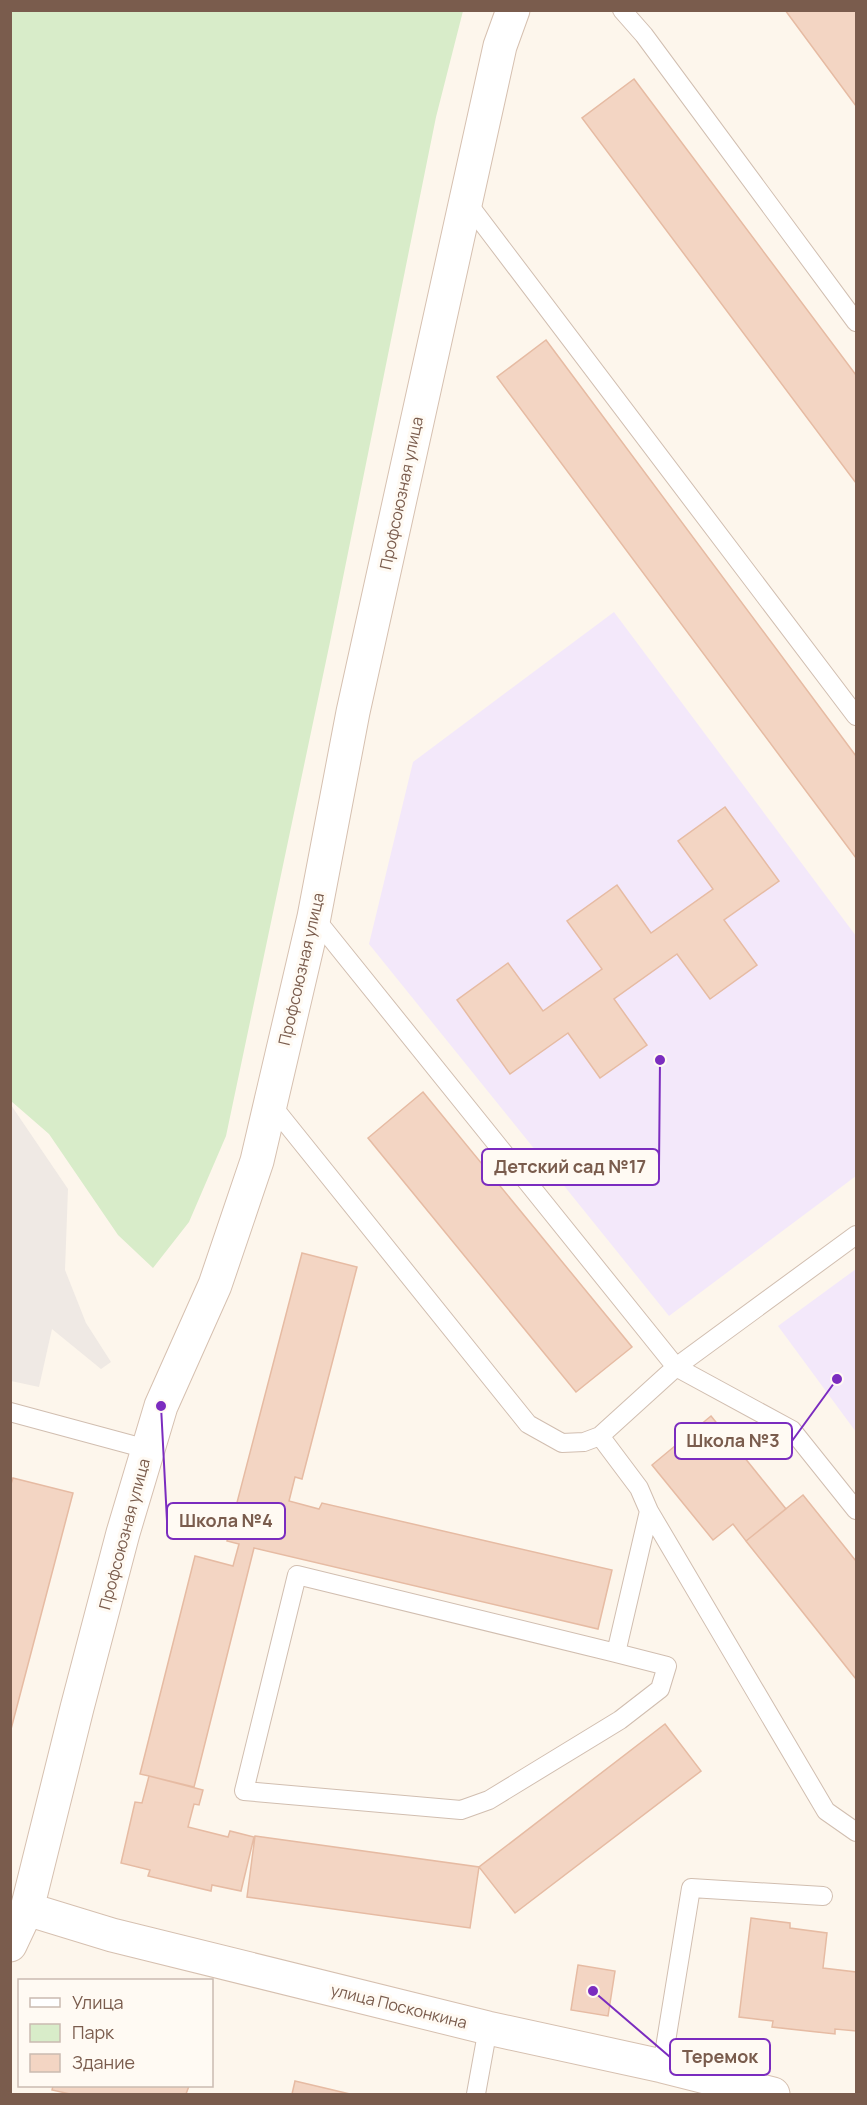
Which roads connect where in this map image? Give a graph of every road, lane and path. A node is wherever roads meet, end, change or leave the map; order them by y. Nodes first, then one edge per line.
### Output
1 (513, 10) edge
2 (622, 10) edge
3 (466, 201) junction
4 (856, 322) edge
5 (856, 716) edge
6 (314, 917) junction
7 (270, 1103) junction
8 (856, 1235) edge
9 (676, 1367) junction
10 (10, 1412) edge
11 (600, 1436) junction
12 (147, 1449) junction
13 (856, 1510) edge
14 (649, 1511) junction
15 (616, 1653) junction
16 (856, 1832) edge
17 (823, 1896) dead end
18 (27, 1909) junction
19 (10, 1945) edge
20 (488, 2028) junction
21 (662, 2066) junction
22 (476, 2094) edge
23 (773, 2094) edge

1 - 3 street, Профсоюзная улица
2 - 4 lane
3 - 5 lane
3 - 6 street, Профсоюзная улица
6 - 7 street, Профсоюзная улица
6 - 9 lane
7 - 11 lane
7 - 12 street, Профсоюзная улица
8 - 9 lane
9 - 11 lane
9 - 13 lane
10 - 12 lane
11 - 14 lane
12 - 18 street, Профсоюзная улица
14 - 15 lane
14 - 16 lane
15 - 15 lane
17 - 21 lane
18 - 19 street, Профсоюзная улица
18 - 20 street, улица Посконкина
20 - 21 street, улица Посконкина
20 - 22 lane
21 - 23 street, улица Посконкина

